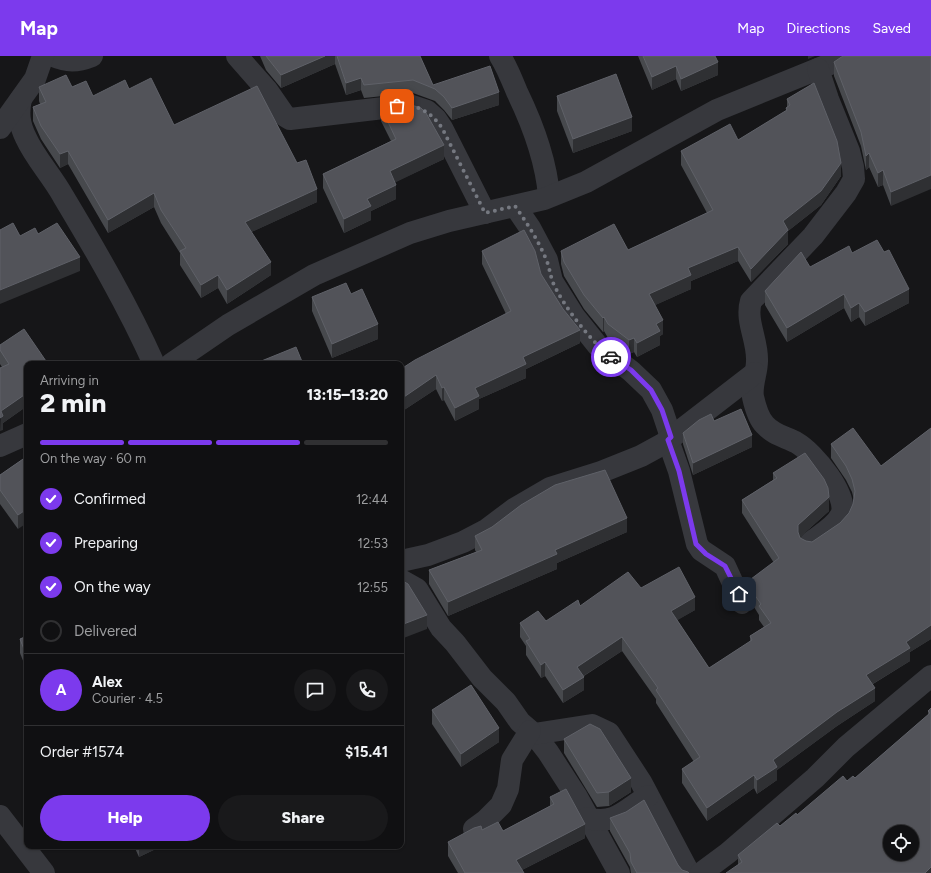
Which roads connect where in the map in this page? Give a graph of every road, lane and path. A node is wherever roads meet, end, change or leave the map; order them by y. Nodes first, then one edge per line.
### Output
1 (43, 56) edge
2 (53, 56) edge
3 (92, 56) edge
4 (237, 56) edge
5 (500, 56) edge
6 (844, 56) edge
7 (818, 69) junction
8 (21, 100) junction
9 (0, 128) edge
10 (549, 196) junction
11 (515, 206) junction
12 (485, 213) junction
13 (153, 361) edge
14 (175, 361) edge
15 (755, 373) junction
16 (24, 435) edge
17 (670, 439) junction
18 (0, 446) edge
19 (810, 544) edge
20 (404, 560) edge
21 (404, 582) edge
22 (742, 603) dead end
23 (931, 676) edge
24 (532, 733) junction
25 (648, 796) junction
26 (0, 816) edge
27 (588, 818) junction
28 (474, 829) edge
29 (24, 847) edge
30 (25, 849) edge
31 (44, 873) edge
32 (619, 873) edge
33 (689, 873) edge
34 (701, 873) edge

1 - 8 street
2 - 3 street
4 - 12 street
5 - 10 street
6 - 7 street
7 - 10 street
7 - 15 street
8 - 9 street
8 - 13 street
10 - 11 street
11 - 12 street
11 - 17 street
12 - 14 street
15 - 17 street
15 - 19 street
16 - 18 street
17 - 20 street
17 - 22 street
21 - 24 street
23 - 34 street
24 - 25 street
24 - 27 street
24 - 28 street
25 - 27 street
25 - 33 street
26 - 29 street
27 - 32 street
30 - 31 street

